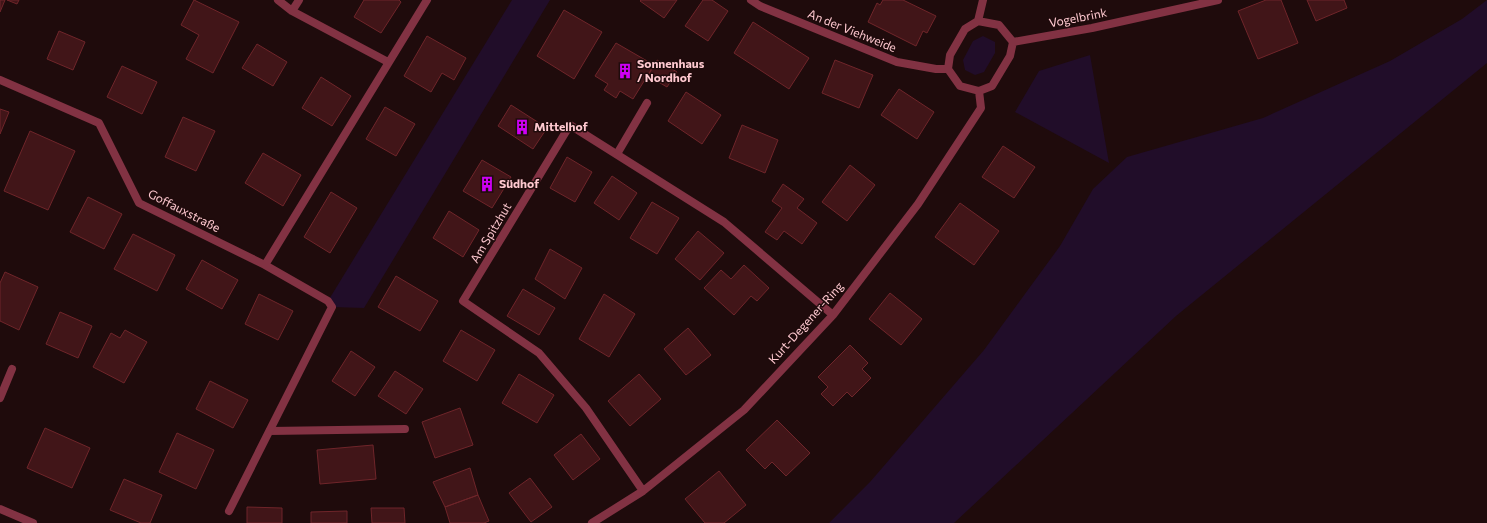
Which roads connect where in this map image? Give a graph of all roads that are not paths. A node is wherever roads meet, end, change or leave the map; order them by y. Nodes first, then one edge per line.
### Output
1 (278, 0) edge
2 (299, 0) edge
3 (427, 0) edge
4 (751, 0) edge
5 (983, 0) edge
6 (1218, 0) edge
7 (292, 11) junction
8 (978, 21) junction
9 (1013, 42) junction
10 (388, 62) junction
11 (948, 69) junction
12 (0, 80) edge
13 (979, 91) junction
14 (647, 103) dead end
15 (617, 154) junction
16 (265, 265) junction
17 (832, 314) junction
18 (12, 368) dead end
19 (0, 398) edge
20 (405, 429) dead end
21 (270, 431) junction
22 (643, 491) junction
23 (0, 509) edge
24 (230, 511) dead end
25 (33, 523) edge
26 (592, 523) edge

1 - 7 street
2 - 7 street
3 - 10 street
4 - 11 street, An der Viehweide
5 - 8 street
6 - 9 street, Vogelbrink
7 - 10 street
8 - 9 street
8 - 11 street
9 - 13 street
10 - 16 street
11 - 13 street
12 - 16 street, Goffauxstraße
13 - 17 street, Kurt-Degener-Ring
14 - 15 street
15 - 17 street, Am Spitzhut
15 - 22 street, Am Spitzhut
16 - 21 street, Goffauxstraße
17 - 22 street, Kurt-Degener-Ring
18 - 19 street
20 - 21 street
21 - 24 street, Goffauxstraße
22 - 26 street, Kurt-Degener-Ring
23 - 25 street

